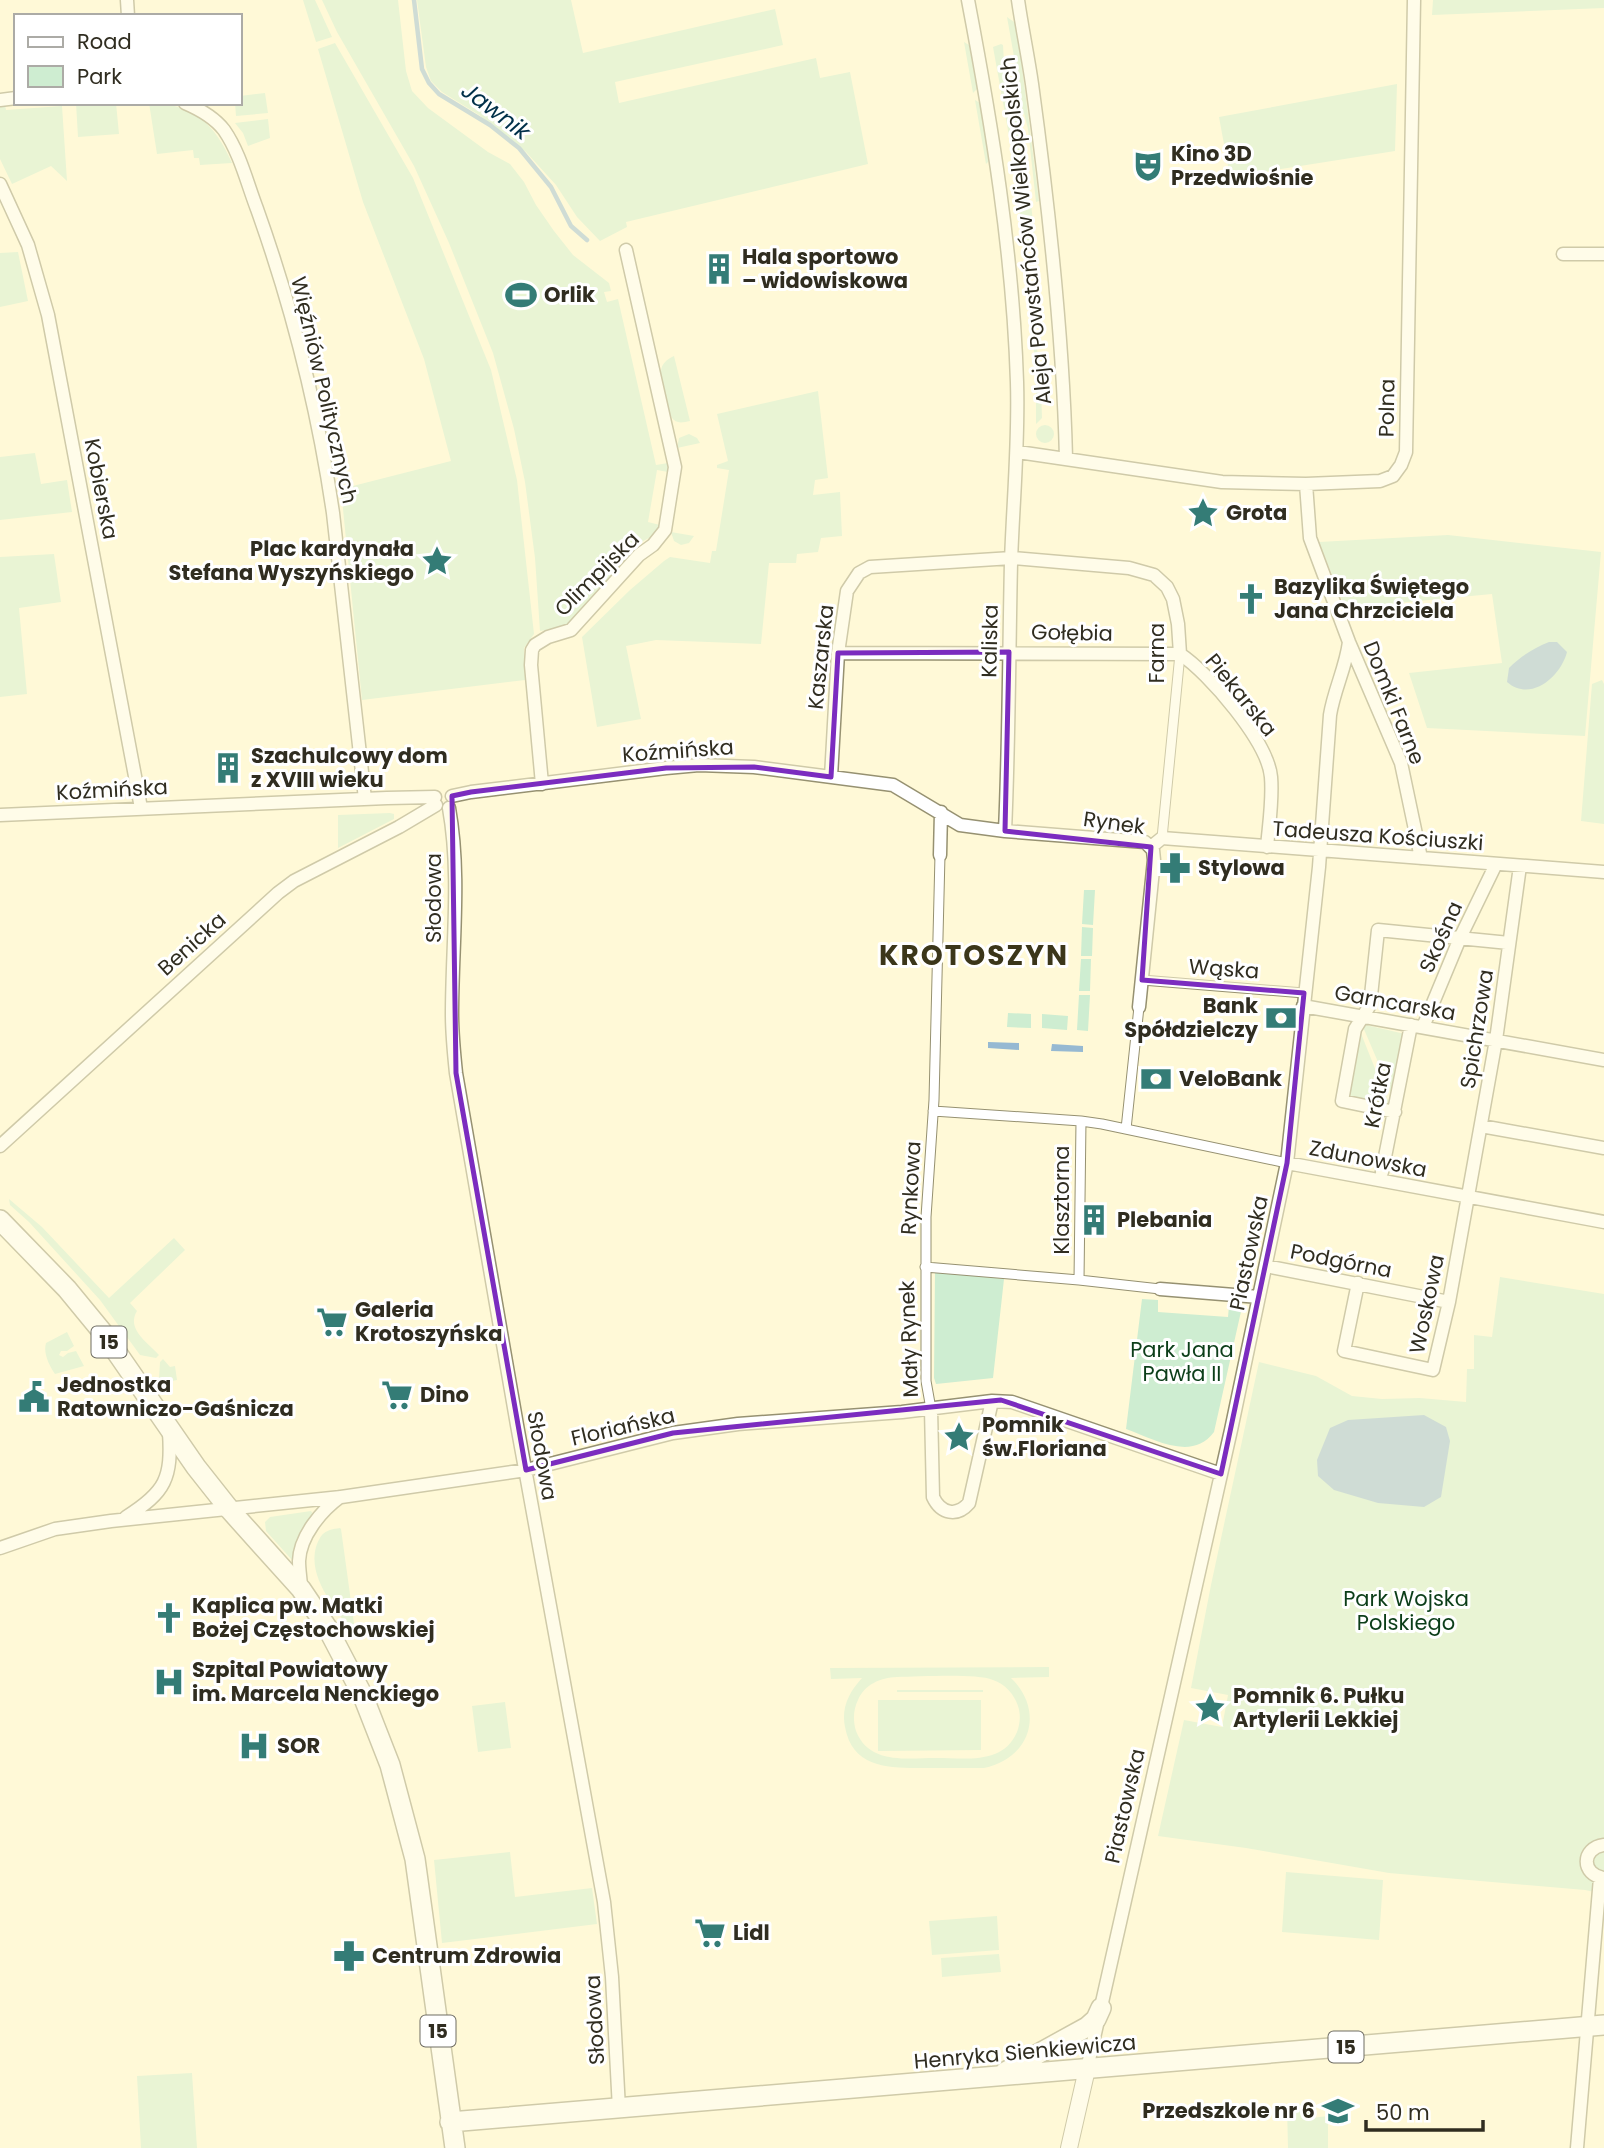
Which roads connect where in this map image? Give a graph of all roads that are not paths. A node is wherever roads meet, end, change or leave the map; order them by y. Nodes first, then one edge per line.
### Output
1 (968, 0) edge
2 (1018, 0) edge
3 (1415, 0) edge
4 (189, 105) edge
5 (0, 184) edge
6 (626, 250) dead end
7 (1563, 254) dead end
8 (1604, 254) edge
9 (1017, 452) junction
10 (1066, 458) junction
11 (1306, 484) junction
12 (1012, 558) junction
13 (1349, 642) junction
14 (1009, 652) junction
15 (838, 653) junction
16 (1180, 654) junction
17 (831, 777) junction
18 (548, 784) junction
19 (365, 799) junction
20 (443, 802) junction
21 (141, 808) junction
22 (941, 812) junction
23 (0, 815) edge
24 (1005, 831) junction
25 (1162, 838) junction
26 (1151, 847) junction
27 (1267, 847) junction
28 (1320, 850) junction
29 (940, 855) joint
30 (1421, 858) junction
31 (1496, 864) junction
32 (1520, 866) junction
33 (1604, 872) edge
34 (1460, 938) junction
35 (1510, 943) junction
36 (1142, 980) junction
37 (1303, 999) junction
38 (1139, 1007) joint
39 (1362, 1016) junction
40 (1417, 1026) junction
41 (1496, 1040) junction
42 (1604, 1060) edge
43 (933, 1111) junction
44 (1395, 1112) junction
45 (1081, 1121) junction
46 (1481, 1126) junction
47 (1126, 1129) junction
48 (0, 1146) edge
49 (1604, 1148) edge
50 (1287, 1163) junction
51 (1382, 1172) dead end
52 (1467, 1197) junction
53 (0, 1220) edge
54 (1604, 1222) edge
55 (1266, 1266) junction
56 (925, 1267) junction
57 (1079, 1280) junction
58 (1358, 1283) junction
59 (1160, 1289) joint
60 (1259, 1297) junction
61 (1449, 1302) junction
62 (992, 1401) junction
63 (930, 1409) junction
64 (916, 1411) joint
65 (168, 1425) junction
66 (526, 1470) junction
67 (1221, 1474) junction
68 (341, 1497) junction
69 (230, 1510) junction
70 (123, 1519) junction
71 (0, 1548) edge
72 (301, 1590) junction
73 (1604, 1845) edge
74 (1602, 1878) edge
75 (1101, 2008) junction
76 (1596, 2026) edge
77 (1087, 2069) junction
78 (996, 2077) junction
79 (619, 2109) junction
80 (450, 2122) junction
81 (455, 2148) edge
82 (1069, 2148) edge
83 (1577, 2148) edge

1 - 9 street, Aleja Powstańców Wielkopolskich
2 - 10 street, Aleja Powstańców Wielkopolskich
3 - 11 street, Polna
4 - 19 street, Więźniów Politycznych
5 - 21 street, Kobierska
6 - 18 street, Olimpijska
7 - 8 street
9 - 10 street, Polna
9 - 12 street, Kaliska
10 - 11 street, Polna
11 - 13 street, Domki Farne
12 - 14 street, Kaliska
12 - 15 street, Kaszarska
12 - 16 street, Farna
13 - 28 street, Piastowska
13 - 30 street, Domki Farne
14 - 15 street, Gołębia
14 - 16 street, Gołębia
14 - 24 street, Kaliska
15 - 17 street, Kaszarska
16 - 25 street, Farna
16 - 27 street, Piekarska
17 - 18 street, Koźmińska
17 - 22 street, Koźmińska
18 - 20 street, Koźmińska
19 - 20 street, Koźmińska
19 - 21 street, Koźmińska
20 - 48 street, Benicka
20 - 66 street, Słodowa
21 - 23 street, Koźmińska
22 - 24 street, Rynek
22 - 29 street
24 - 26 street, Rynek
25 - 26 street
25 - 27 street, Tadeusza Kościuszki
26 - 36 street, Rynek
27 - 28 street, Tadeusza Kościuszki
28 - 30 street, Tadeusza Kościuszki
28 - 37 street, Piastowska
29 - 43 street
30 - 31 street, Tadeusza Kościuszki
31 - 32 street, Tadeusza Kościuszki
31 - 34 street, Skośna
32 - 33 street, Tadeusza Kościuszki
32 - 35 street, Spichrzowa
34 - 35 street
34 - 39 street
34 - 40 street, Skośna
35 - 41 street, Spichrzowa
36 - 37 street, Wąska
36 - 38 street, Rynek
37 - 39 street, Garncarska
37 - 50 street, Piastowska
38 - 47 street, Rynek
39 - 40 street, Garncarska
39 - 44 street
40 - 41 street, Garncarska
40 - 44 street, Krótka
41 - 42 street, Garncarska
41 - 46 street, Spichrzowa
43 - 45 street
43 - 56 street, Rynkowa
44 - 51 street, Krótka
45 - 47 street
45 - 57 street, Klasztorna
46 - 49 street
46 - 52 street, Spichrzowa
47 - 50 street, Zdunowska
50 - 52 street, Zdunowska
50 - 55 street, Piastowska
52 - 54 street, Zdunowska
52 - 61 street, Woskowa
53 - 65 main road, 15
55 - 58 street, Podgórna
55 - 60 street, Piastowska
56 - 57 street
56 - 63 street, Mały Rynek
57 - 59 street
58 - 61 street, Podgórna
58 - 61 street, Woskowa
59 - 60 street
60 - 67 street, Piastowska
62 - 63 street, Mały Rynek
62 - 63 street, Mały Rynek
62 - 67 street, Mały Rynek
63 - 64 street, Mały Rynek
64 - 66 street, Floriańska
65 - 69 main road, 15
65 - 70 street
66 - 68 street, Floriańska
66 - 79 street, Słodowa
67 - 75 street, Piastowska
68 - 69 street, Floriańska
68 - 72 street
69 - 70 street, Floriańska
69 - 72 main road, 15
70 - 71 street, Floriańska
72 - 80 main road, 15
73 - 74 street
74 - 76 street
75 - 77 street, Piastowska
75 - 78 main road
76 - 77 main road, Henryka Sienkiewicza / 15
76 - 83 street
77 - 78 main road, Henryka Sienkiewicza / 15
77 - 82 street
78 - 79 main road, Henryka Sienkiewicza / 15
79 - 80 main road, Henryka Sienkiewicza / 15
80 - 81 main road

